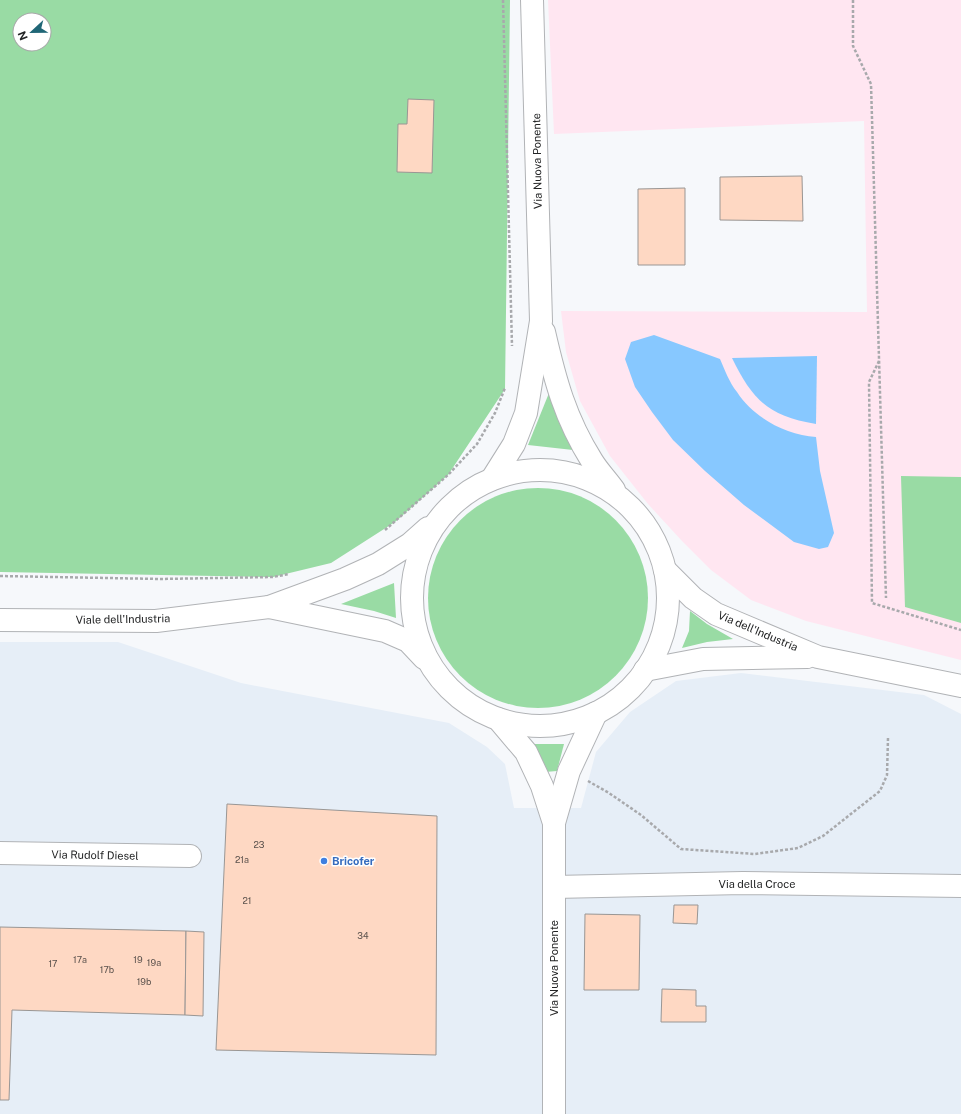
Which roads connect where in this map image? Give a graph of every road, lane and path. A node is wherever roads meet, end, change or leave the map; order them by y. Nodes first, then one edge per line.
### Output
1 (503, 0) edge
2 (532, 0) edge
3 (853, 0) edge
4 (541, 321) junction
5 (512, 354) dead end
6 (880, 359) junction
7 (507, 382) dead end
8 (492, 479) junction
9 (621, 499) junction
10 (438, 519) junction
11 (383, 532) dead end
12 (664, 570) junction
13 (295, 572) dead end
14 (0, 576) edge
15 (886, 598) dead end
16 (269, 607) junction
17 (0, 620) edge
18 (961, 630) edge
19 (818, 657) junction
20 (429, 663) junction
21 (645, 670) junction
22 (961, 686) edge
23 (596, 713) junction
24 (498, 719) junction
25 (888, 738) dead end
26 (569, 771) junction
27 (554, 823) junction
28 (0, 853) edge
29 (190, 856) dead end
30 (961, 886) edge
31 (554, 887) junction
32 (554, 1114) edge

1 - 5 path
2 - 4 street, Via Nuova Ponente
3 - 6 path
4 - 8 street, Via Nuova Ponente
4 - 9 street, Via Nuova Ponente
6 - 15 path
6 - 18 path
7 - 11 path
8 - 9 street
8 - 10 street
9 - 12 street
10 - 16 street, Viale dell'Industria
10 - 20 street
12 - 19 street, Via dell'Industria
12 - 21 street
13 - 14 path
16 - 17 street, Viale dell'Industria
16 - 20 street, Viale dell'Industria
19 - 21 street, Via dell'Industria
19 - 22 street, Via dell'Industria
20 - 24 street
21 - 23 street
23 - 24 street
23 - 26 street, Via Nuova Ponente
24 - 27 street, Via Nuova Ponente
25 - 26 path
26 - 27 street, Via Nuova Ponente
27 - 31 street, Via Nuova Ponente
28 - 29 street, Via Rudolf Diesel
30 - 31 street, Via della Croce
31 - 32 street, Via Nuova Ponente

